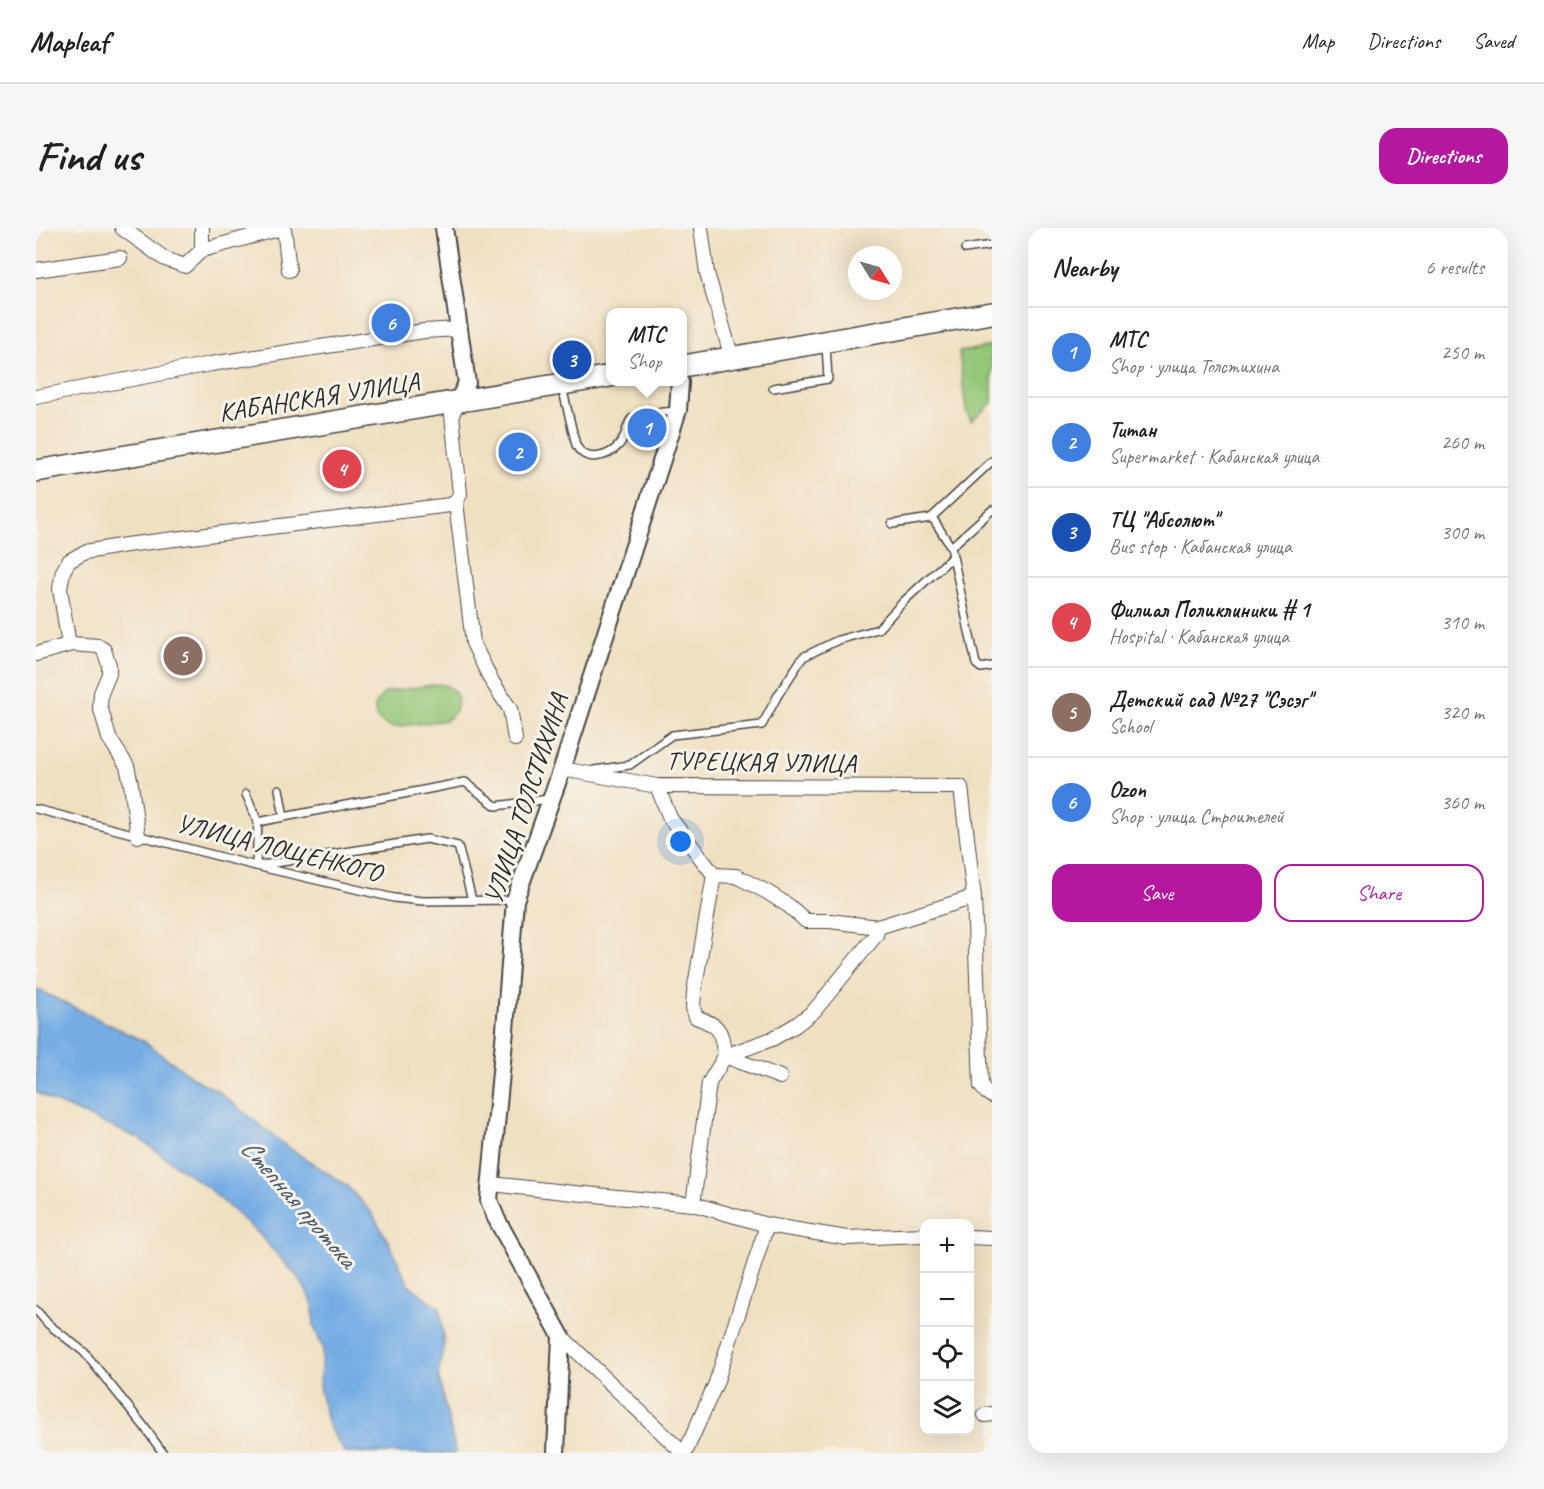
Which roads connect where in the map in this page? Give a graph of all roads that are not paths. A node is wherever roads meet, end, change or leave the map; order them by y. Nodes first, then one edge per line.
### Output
1 (122, 228) edge
2 (202, 228) edge
3 (283, 228) edge
4 (444, 228) edge
5 (701, 228) edge
6 (992, 245) edge
7 (965, 249) dead end
8 (202, 250) junction
9 (120, 258) dead end
10 (36, 270) edge
11 (289, 270) dead end
12 (992, 313) edge
13 (460, 329) junction
14 (826, 342) junction
15 (732, 358) junction
16 (687, 365) edge
17 (606, 377) edge
18 (561, 384) junction
19 (680, 386) edge
20 (772, 388) dead end
21 (36, 397) edge
22 (458, 401) junction
23 (678, 411) junction
24 (992, 460) edge
25 (36, 471) edge
26 (456, 502) junction
27 (992, 510) edge
28 (932, 517) junction
29 (892, 524) dead end
30 (951, 548) junction
31 (952, 557) junction
32 (69, 645) junction
33 (36, 654) edge
34 (992, 666) edge
35 (515, 739) dead end
36 (562, 769) junction
37 (580, 772) junction
38 (657, 786) junction
39 (279, 789) dead end
40 (246, 794) dead end
41 (552, 799) junction
42 (36, 809) edge
43 (284, 818) junction
44 (258, 822) junction
45 (138, 836) junction
46 (256, 866) junction
47 (714, 874) junction
48 (974, 897) junction
49 (472, 900) junction
50 (515, 900) junction
51 (878, 927) junction
52 (725, 1056) junction
53 (780, 1077) dead end
54 (992, 1096) edge
55 (490, 1184) junction
56 (693, 1204) junction
57 (767, 1225) junction
58 (920, 1235) edge
59 (974, 1237) edge
60 (992, 1238) edge
61 (36, 1310) edge
62 (561, 1336) junction
63 (163, 1453) edge
64 (556, 1453) edge
65 (684, 1453) edge

1 - 8 street
2 - 8 street
3 - 8 street
3 - 11 street
4 - 13 street
5 - 15 street
6 - 7 lane
9 - 10 street
12 - 14 main road
13 - 21 street
13 - 22 street
14 - 15 main road
14 - 20 lane
15 - 16 main road
17 - 18 main road, КАБАНСКАЯ УЛИЦА
18 - 22 main road, КАБАНСКАЯ УЛИЦА
18 - 23 lane
19 - 23 street, УЛИЦА ТОЛСТИХИНА
22 - 25 main road, КАБАНСКАЯ УЛИЦА
22 - 26 street
23 - 36 street, УЛИЦА ТОЛСТИХИНА
24 - 28 lane
26 - 32 street
26 - 35 street
27 - 30 lane
28 - 29 lane
28 - 30 lane
30 - 31 lane
31 - 34 lane
31 - 37 lane
32 - 33 street
32 - 45 street
36 - 37 street, ТУРЕЦКАЯ УЛИЦА
36 - 41 street, УЛИЦА ТОЛСТИХИНА
37 - 38 street, ТУРЕЦКАЯ УЛИЦА
38 - 47 street
38 - 48 street, ТУРЕЦКАЯ УЛИЦА
39 - 43 lane
40 - 44 lane
41 - 43 lane
41 - 50 street, УЛИЦА ТОЛСТИХИНА
42 - 45 lane, УЛИЦА ЛОЩЕНКОГО
43 - 44 lane
44 - 46 lane
45 - 46 lane, УЛИЦА ЛОЩЕНКОГО
46 - 49 lane, УЛИЦА ЛОЩЕНКОГО
46 - 49 lane
47 - 51 street
47 - 52 street
48 - 51 street
48 - 54 street
49 - 50 lane, УЛИЦА ЛОЩЕНКОГО
50 - 55 street, УЛИЦА ТОЛСТИХИНА
51 - 52 street
52 - 53 street
52 - 56 street
55 - 56 street
55 - 62 street, УЛИЦА ТОЛСТИХИНА
56 - 57 street
57 - 58 street
57 - 65 street
59 - 60 street
61 - 63 lane
62 - 64 street
62 - 65 street

